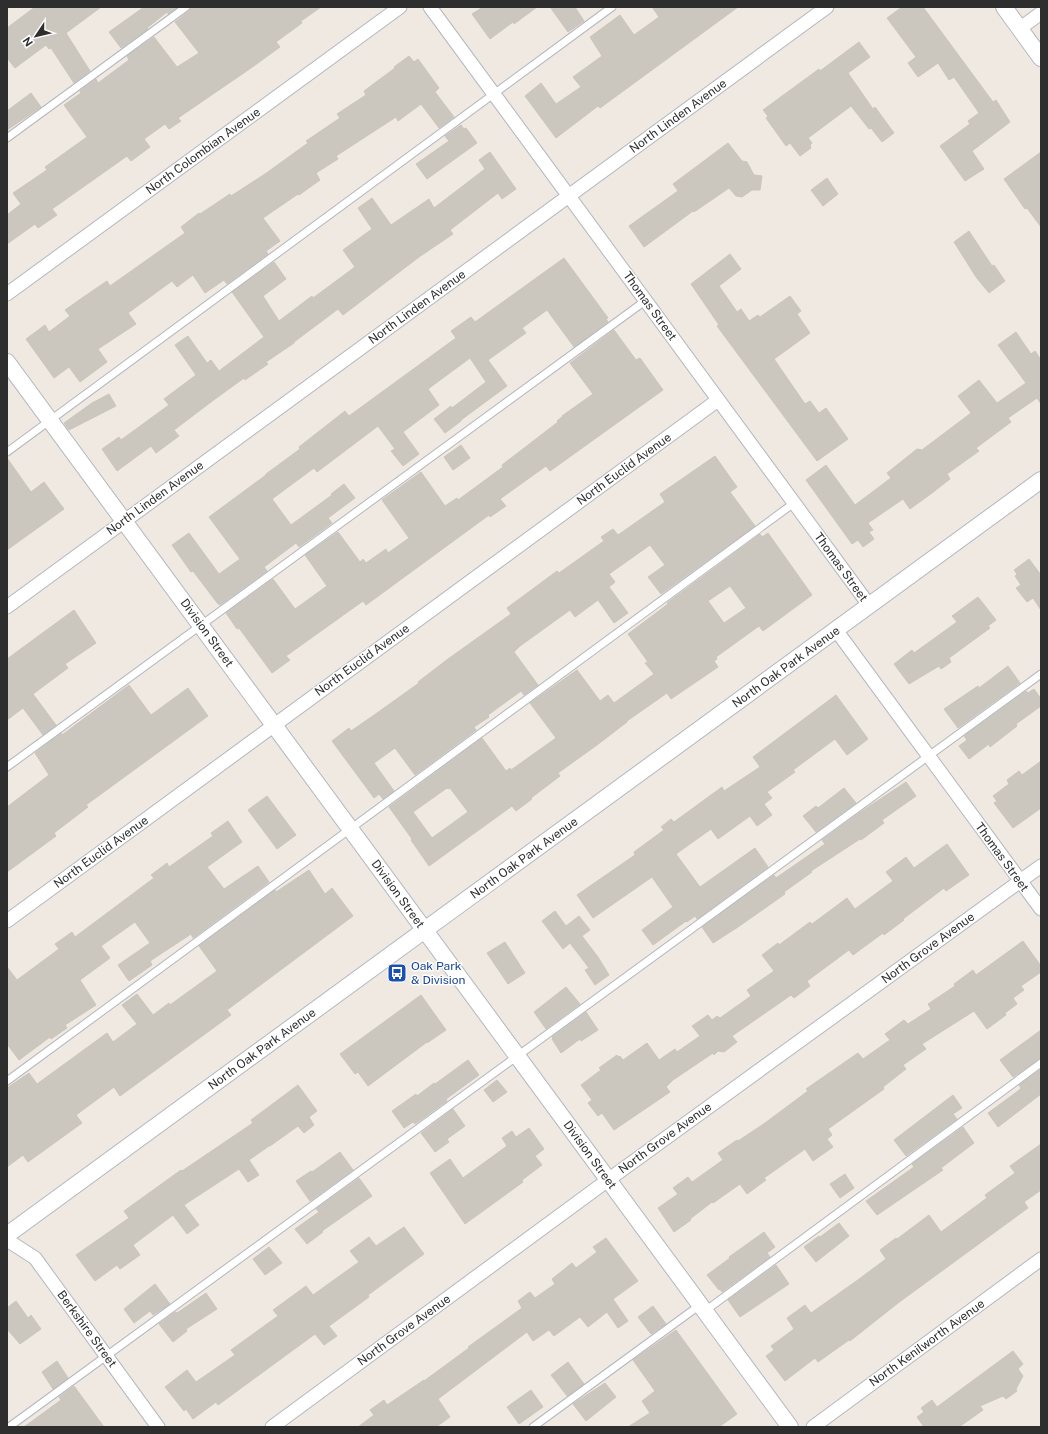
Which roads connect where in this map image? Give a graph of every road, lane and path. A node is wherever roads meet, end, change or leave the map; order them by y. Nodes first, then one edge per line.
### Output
1 (186, 7) edge
2 (400, 7) edge
3 (430, 7) edge
4 (612, 7) edge
5 (826, 7) edge
6 (1004, 7) edge
7 (1041, 13) edge
8 (1020, 29) junction
9 (1041, 58) edge
10 (494, 94) junction
11 (7, 138) edge
12 (569, 196) junction
13 (7, 294) edge
14 (645, 300) junction
15 (7, 362) edge
16 (718, 400) junction
17 (50, 420) junction
18 (7, 452) edge
19 (1041, 480) edge
20 (794, 503) junction
21 (124, 521) junction
22 (869, 606) junction
23 (7, 607) edge
24 (200, 625) junction
25 (836, 630) junction
26 (1041, 674) edge
27 (274, 725) junction
28 (929, 756) junction
29 (7, 767) edge
30 (350, 829) junction
31 (1041, 866) edge
32 (1020, 881) junction
33 (1041, 909) edge
34 (7, 921) edge
35 (425, 930) junction
36 (517, 1056) junction
37 (1041, 1063) edge
38 (7, 1081) edge
39 (608, 1180) junction
40 (7, 1235) edge
41 (7, 1240) edge
42 (1041, 1259) edge
43 (702, 1308) junction
44 (107, 1356) junction
45 (9, 1427) edge
46 (158, 1427) edge
47 (272, 1427) edge
48 (533, 1427) edge
49 (790, 1427) edge
50 (813, 1427) edge

1 - 11 lane
2 - 13 street, North Colombian Avenue
3 - 10 street, Thomas Street
4 - 10 lane
5 - 12 street, North Linden Avenue
6 - 8 street
7 - 8 street
8 - 9 street
10 - 12 street, Thomas Street
10 - 17 lane
12 - 14 street, Thomas Street
12 - 21 street, North Linden Avenue
14 - 16 street, Thomas Street
14 - 24 lane
15 - 17 street, Division Street
16 - 20 street, Thomas Street
16 - 27 street, North Euclid Avenue
17 - 18 lane
17 - 21 street, Division Street
19 - 22 street, North Oak Park Avenue
20 - 22 street, Thomas Street
20 - 30 lane
21 - 23 street, North Linden Avenue
21 - 24 street, Division Street
22 - 25 street, North Oak Park Avenue
24 - 27 street, Division Street
24 - 29 lane
25 - 28 street, Thomas Street
25 - 35 street, North Oak Park Avenue
26 - 28 lane
27 - 30 street, Division Street
27 - 34 street, North Euclid Avenue
28 - 32 street, Thomas Street
28 - 36 lane
30 - 35 street, Division Street
30 - 38 lane
31 - 32 street, North Grove Avenue
32 - 33 street, Thomas Street
32 - 39 street, North Grove Avenue
35 - 36 street, Division Street
35 - 40 street, North Oak Park Avenue
36 - 39 street, Division Street
36 - 44 lane
37 - 43 lane
39 - 43 street, Division Street
39 - 47 street, North Grove Avenue
41 - 44 street, Berkshire Street
42 - 50 street, North Kenilworth Avenue
43 - 48 lane
43 - 49 street, Division Street
44 - 45 lane
44 - 46 street, Berkshire Street

